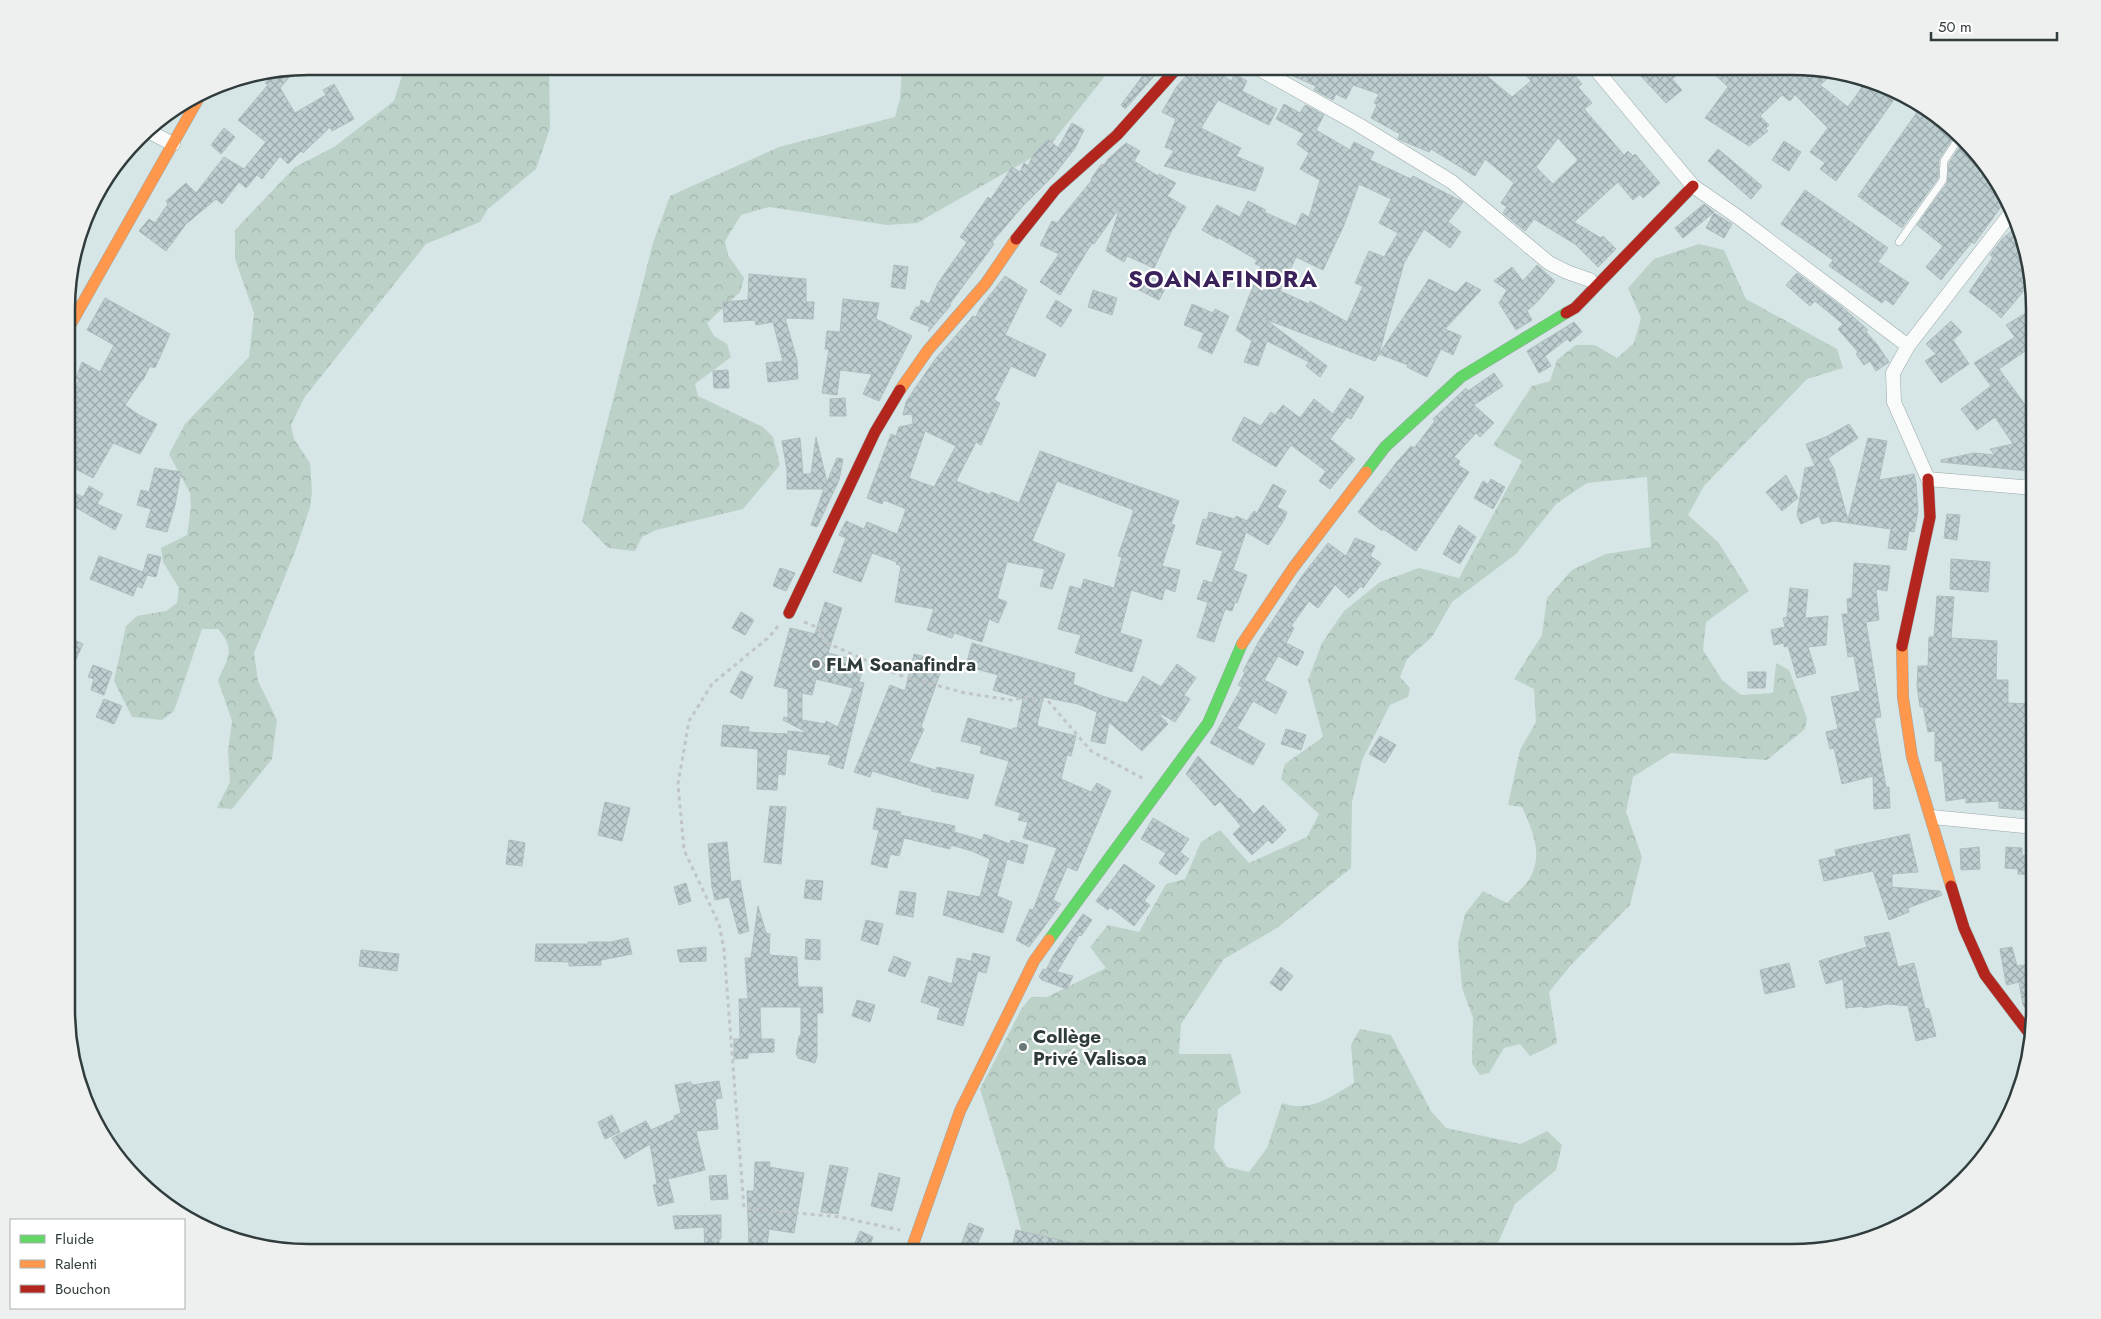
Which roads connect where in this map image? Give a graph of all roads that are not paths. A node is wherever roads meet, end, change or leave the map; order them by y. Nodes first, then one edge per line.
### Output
1 (1172, 75) edge
2 (1270, 75) edge
3 (1600, 75) edge
4 (195, 104) edge
5 (154, 134) edge
6 (1957, 142) edge
7 (173, 144) junction
8 (1693, 186) junction
9 (2007, 217) edge
10 (1899, 242) dead end
11 (1590, 280) dead end
12 (75, 317) edge
13 (1908, 346) junction
14 (1928, 479) junction
15 (2026, 487) edge
16 (789, 612) road end
17 (1932, 817) junction
18 (2026, 826) edge
19 (2025, 1028) edge
20 (913, 1244) edge

1 - 16 street
2 - 11 street
3 - 8 street
4 - 7 street
5 - 7 street
6 - 10 lane
7 - 12 street
8 - 13 street
8 - 20 street
9 - 13 street
13 - 14 street
14 - 15 street
14 - 17 street
17 - 18 street
17 - 19 street

